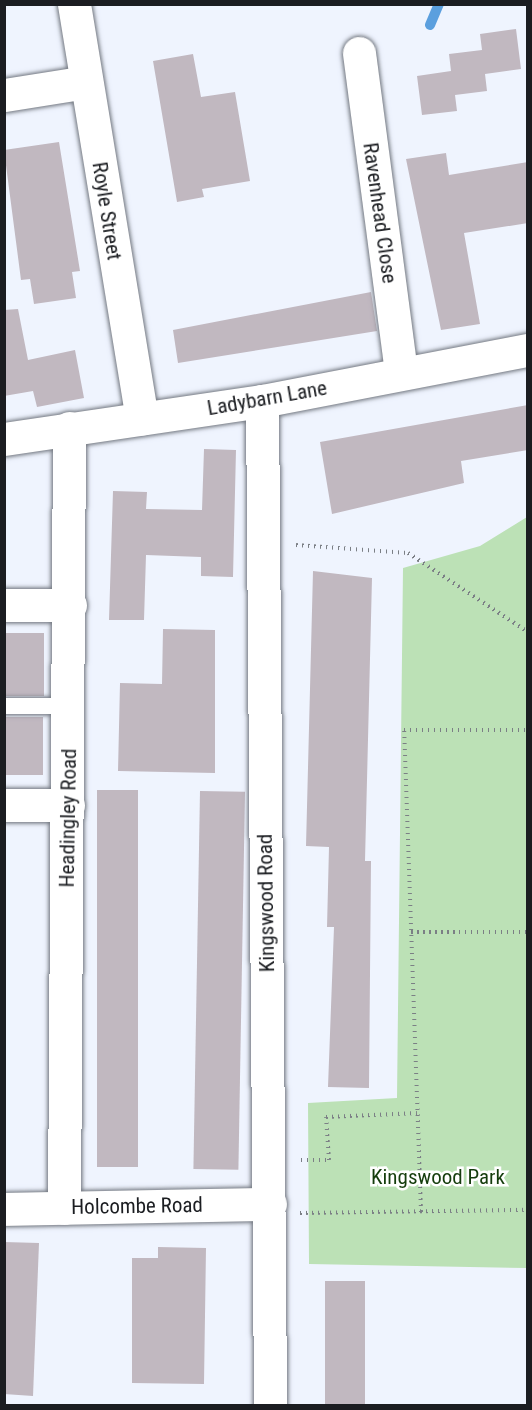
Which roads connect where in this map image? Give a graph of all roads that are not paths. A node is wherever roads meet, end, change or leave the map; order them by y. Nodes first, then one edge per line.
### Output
1 (74, 4) edge
2 (359, 53) dead end
3 (86, 82) junction
4 (4, 95) edge
5 (528, 350) edge
6 (401, 373) junction
7 (262, 401) junction
8 (141, 418) junction
9 (69, 428) junction
10 (4, 439) edge
11 (4, 605) edge
12 (70, 605) junction
13 (4, 706) edge
14 (69, 706) junction
15 (4, 805) edge
16 (68, 805) junction
17 (64, 1208) junction
18 (270, 1208) junction
19 (4, 1209) edge
20 (270, 1406) edge

1 - 3 street, Royle Street
2 - 6 street, Ravenhead Close
3 - 4 street
3 - 8 street, Royle Street
5 - 6 street, Ladybarn Lane
6 - 7 street, Ladybarn Lane
7 - 8 street, Ladybarn Lane
7 - 18 street, Kingswood Road
8 - 9 street, Ladybarn Lane
9 - 10 street, Ladybarn Lane
9 - 12 street, Headingley Road
11 - 12 street
12 - 14 street, Headingley Road
13 - 14 lane
14 - 16 street, Headingley Road
15 - 16 street
16 - 17 street, Headingley Road
17 - 18 street, Holcombe Road
17 - 19 street, Holcombe Road
18 - 20 street, Kingswood Road

